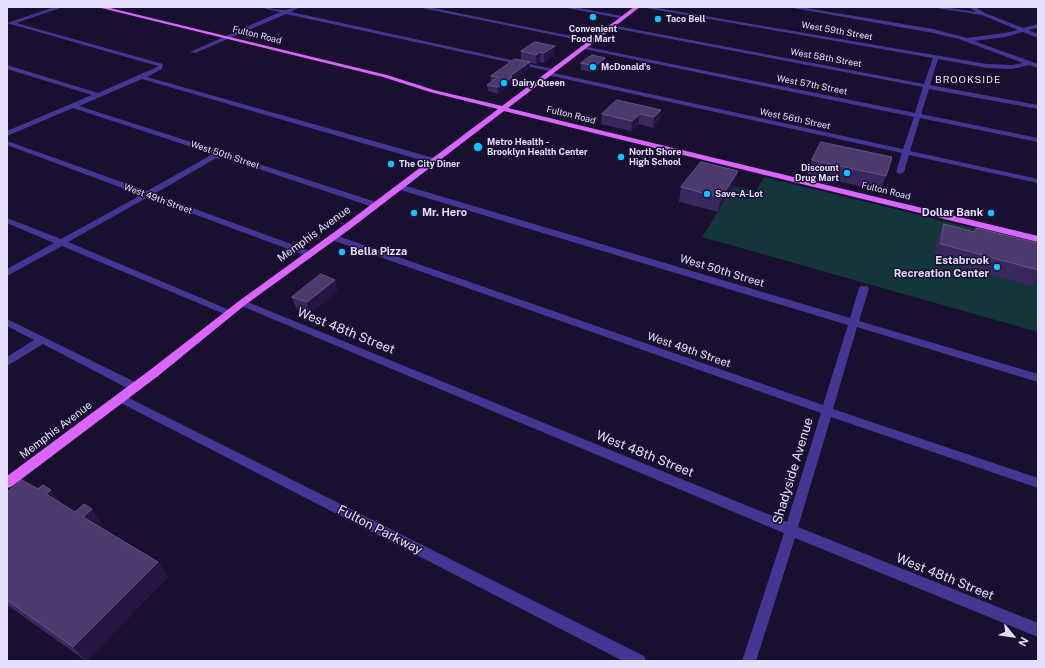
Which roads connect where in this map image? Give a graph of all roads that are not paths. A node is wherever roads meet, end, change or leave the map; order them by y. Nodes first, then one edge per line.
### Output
1 (60, 7) edge
2 (100, 7) edge
3 (262, 7) edge
4 (297, 7) edge
5 (420, 7) edge
6 (565, 7) edge
7 (637, 7) edge
8 (643, 7) edge
9 (791, 7) edge
10 (932, 7) edge
11 (972, 7) edge
12 (286, 12) junction
13 (982, 14) junction
14 (624, 17) junction
15 (9, 24) edge
16 (1038, 26) edge
17 (611, 27) junction
18 (1023, 31) junction
19 (1038, 36) edge
20 (226, 38) junction
21 (967, 40) junction
22 (593, 41) junction
23 (582, 48) junction
24 (193, 52) dead end
25 (936, 57) junction
26 (1028, 63) junction
27 (1038, 66) edge
28 (7, 67) edge
29 (552, 72) junction
30 (142, 77) junction
31 (926, 86) junction
32 (98, 95) junction
33 (73, 106) junction
34 (1038, 107) edge
35 (502, 109) junction
36 (917, 116) junction
37 (7, 125) edge
38 (19, 129) junction
39 (7, 134) edge
40 (1038, 140) edge
41 (7, 143) edge
42 (905, 152) junction
43 (221, 153) junction
44 (434, 161) junction
45 (900, 172) dead end
46 (1038, 181) edge
47 (400, 187) junction
48 (146, 195) junction
49 (376, 205) junction
50 (7, 220) edge
51 (332, 237) junction
52 (1038, 239) edge
53 (62, 242) junction
54 (310, 254) junction
55 (7, 273) edge
56 (864, 288) dead end
57 (242, 303) junction
58 (229, 313) junction
59 (7, 322) edge
60 (853, 322) junction
61 (42, 340) junction
62 (7, 362) edge
63 (1038, 378) edge
64 (135, 387) junction
65 (121, 398) junction
66 (827, 411) junction
67 (7, 483) edge
68 (1038, 483) edge
69 (792, 530) junction
70 (1038, 630) edge
71 (622, 657) edge
72 (639, 661) edge
73 (749, 661) edge

1 - 15 street
2 - 20 main road, Fulton Road
3 - 12 street, West 56th Street
4 - 12 street
5 - 22 street
6 - 14 street
7 - 14 main road, Memphis Avenue
8 - 25 street, West 59th Street
9 - 21 street
10 - 13 street
11 - 13 street
12 - 20 street
12 - 29 street, West 56th Street
13 - 18 street
14 - 17 main road, Memphis Avenue
15 - 30 street
16 - 18 street
17 - 22 main road, Memphis Avenue
17 - 31 street, West 58th Street
18 - 19 street
18 - 21 street
20 - 24 street
20 - 35 main road, Fulton Road
21 - 26 street
22 - 23 main road, Memphis Avenue
23 - 29 main road, Memphis Avenue
23 - 36 street, West 57th Street
25 - 26 street, West 59th Street
25 - 31 street
26 - 27 street
28 - 32 street
29 - 35 main road, Memphis Avenue
29 - 42 street, West 56th Street
30 - 32 street
30 - 44 street
31 - 34 street, West 58th Street
31 - 36 street
32 - 33 street
33 - 38 street
33 - 43 street, West 50th Street
35 - 44 main road, Memphis Avenue
35 - 52 main road, Fulton Road
36 - 40 street, West 57th Street
36 - 42 street
37 - 38 street
38 - 39 street
41 - 48 street, West 49th Street
42 - 45 street
42 - 46 street, West 56th Street
43 - 48 street
43 - 49 street, West 50th Street
44 - 47 main road, Memphis Avenue
47 - 49 main road, Memphis Avenue
47 - 60 street, West 50th Street
48 - 53 street
48 - 54 street, West 49th Street
49 - 51 main road, Memphis Avenue
50 - 53 street
51 - 54 main road, Memphis Avenue
51 - 66 street, West 49th Street
53 - 55 street
53 - 58 street
54 - 57 main road, Memphis Avenue
56 - 60 street, Shadyside Avenue
57 - 58 main road, Memphis Avenue
57 - 69 street, West 48th Street
58 - 64 main road, Memphis Avenue
59 - 61 street
60 - 63 street, West 50th Street
60 - 66 street, Shadyside Avenue
61 - 62 street
61 - 64 street
64 - 65 main road, Memphis Avenue
65 - 67 main road, Memphis Avenue
65 - 71 street, Fulton Parkway
66 - 68 street, West 49th Street
66 - 69 street, Shadyside Avenue
69 - 70 street, West 48th Street
69 - 73 street, Shadyside Avenue
71 - 72 street, Fulton Parkway

